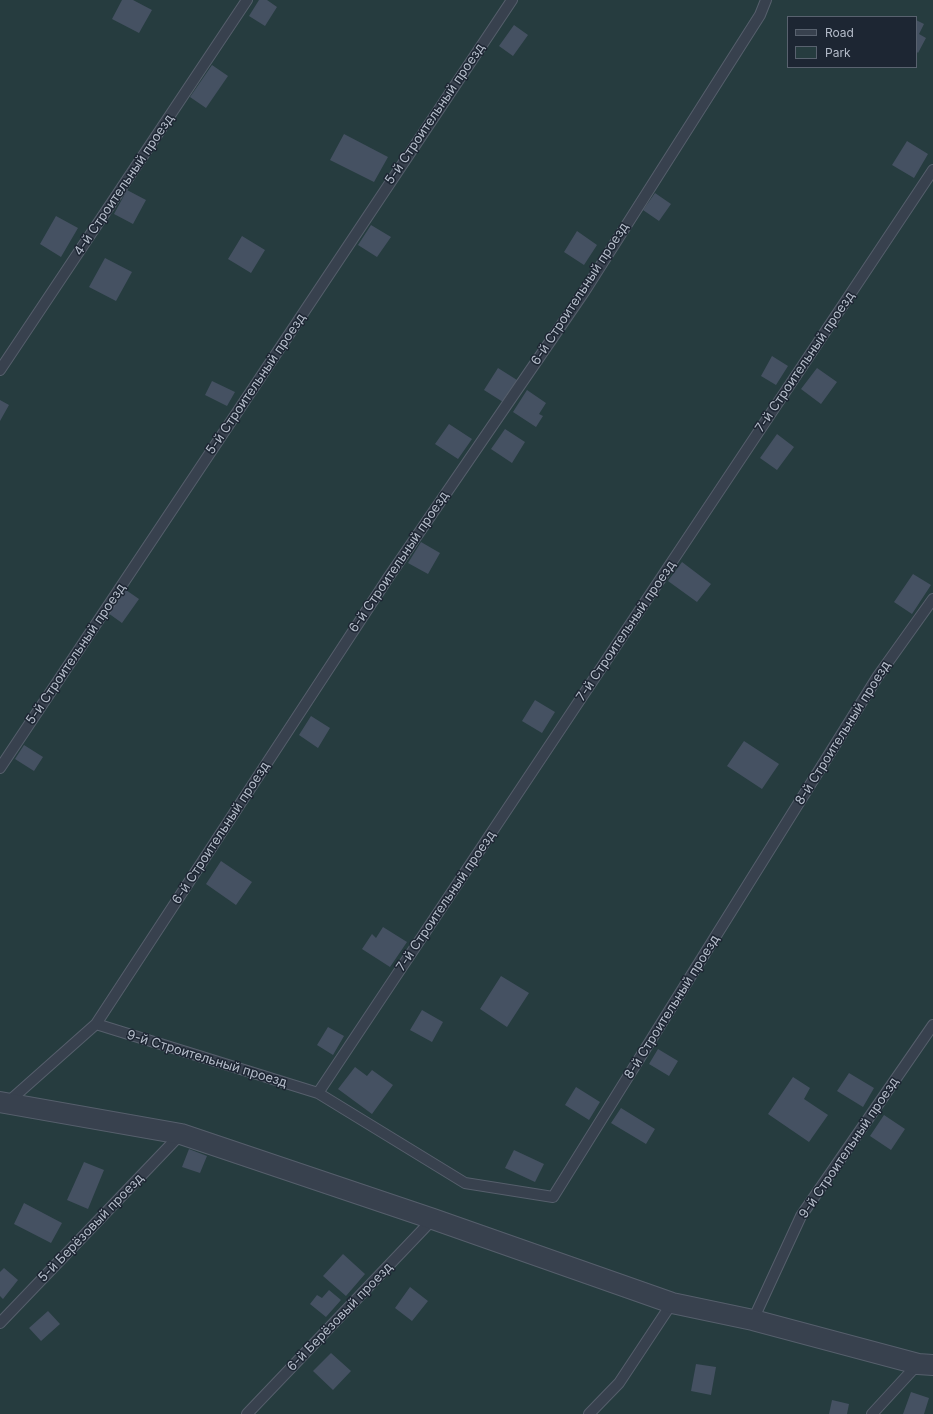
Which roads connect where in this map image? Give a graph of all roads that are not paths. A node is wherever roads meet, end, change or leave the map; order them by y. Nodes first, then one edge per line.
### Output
1 (247, 0) edge
2 (512, 0) edge
3 (766, 0) edge
4 (933, 170) edge
5 (0, 370) edge
6 (933, 598) edge
7 (0, 768) edge
8 (96, 1024) junction
9 (933, 1025) edge
10 (318, 1093) junction
11 (3, 1103) edge
12 (181, 1134) junction
13 (433, 1219) junction
14 (672, 1303) junction
15 (753, 1320) junction
16 (0, 1323) edge
17 (926, 1365) edge
18 (247, 1414) edge
19 (589, 1414) edge
20 (872, 1414) edge

1 - 5 lane, 4-й Строительный проезд
2 - 7 lane, 5-й Строительный проезд
3 - 8 lane, 6-й Строительный проезд
4 - 10 lane, 7-й Строительный проезд
6 - 10 lane, 8-й Строительный проезд
8 - 10 lane, 9-й Строительный проезд
8 - 11 lane, 6-й Строительный проезд
9 - 15 lane, 9-й Строительный проезд
11 - 12 street
12 - 13 street
12 - 16 lane, 5-й Берёзовый проезд
13 - 14 street
13 - 18 lane, 6-й Берёзовый проезд
14 - 15 street
14 - 19 lane
15 - 17 street
17 - 20 lane

